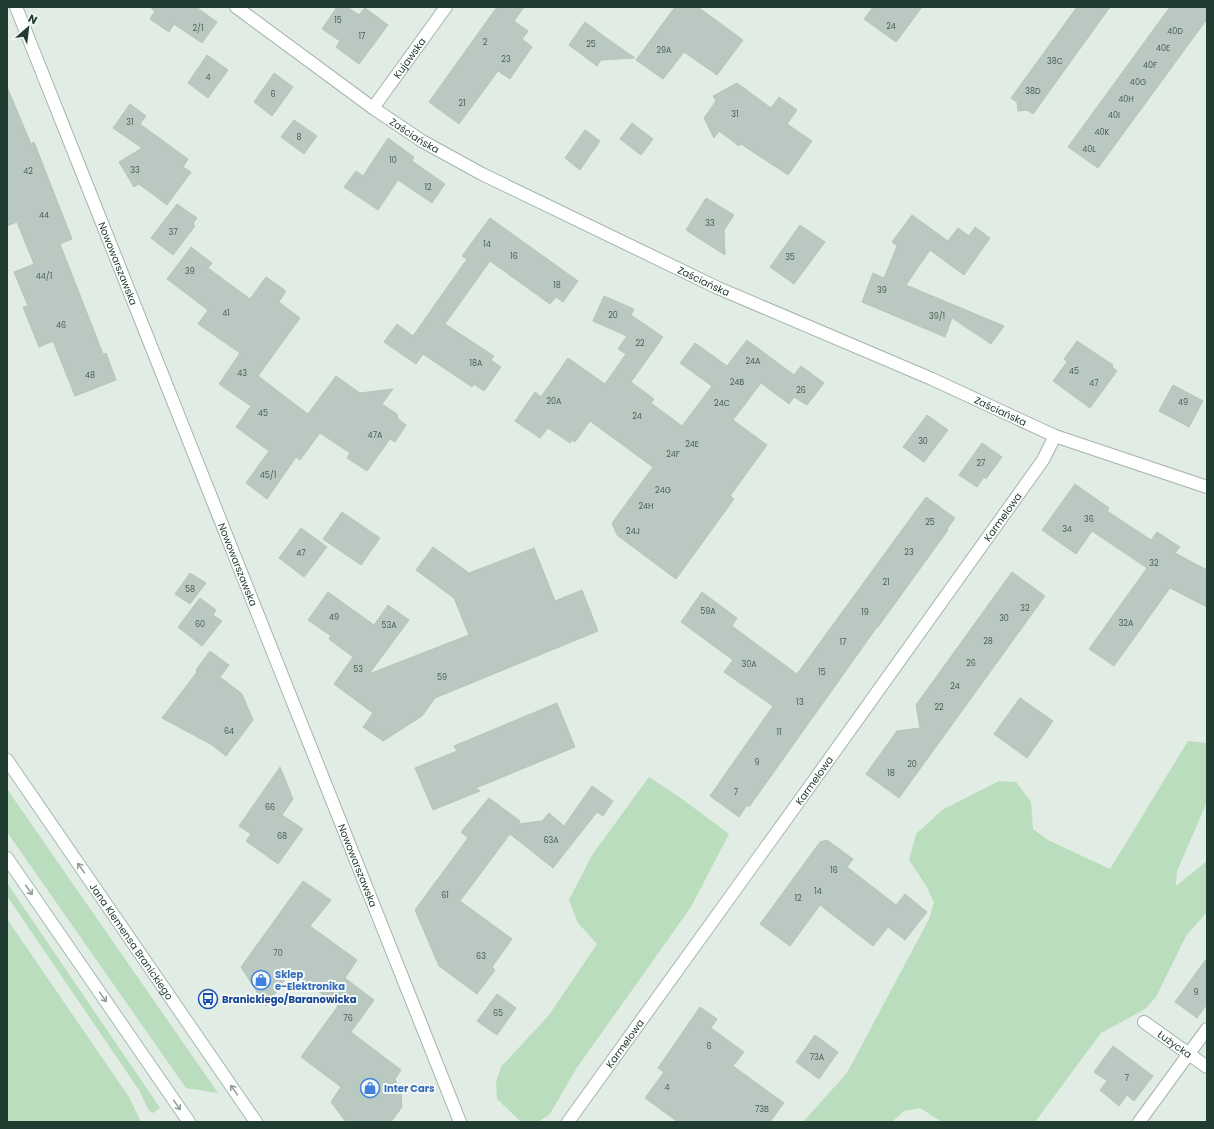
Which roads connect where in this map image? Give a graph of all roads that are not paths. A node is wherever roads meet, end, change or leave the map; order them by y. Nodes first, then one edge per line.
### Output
1 (16, 7) edge
2 (236, 7) edge
3 (446, 7) edge
4 (373, 108) junction
5 (1055, 436) junction
6 (1207, 487) edge
7 (7, 760) edge
8 (7, 858) edge
9 (1144, 1022) dead end
10 (1207, 1029) edge
11 (1189, 1055) junction
12 (1207, 1067) edge
13 (189, 1122) edge
14 (256, 1122) edge
15 (460, 1122) edge
16 (568, 1122) edge
17 (1139, 1122) edge

1 - 15 street, Nowowarszawska
2 - 4 street, Zaściańska
3 - 4 street, Kujawska
4 - 5 street, Zaściańska
5 - 6 street, Zaściańska
5 - 16 street, Karmelowa
14 -> 7 street, Jana Klemensa Branickiego
8 -> 13 street
9 - 11 street, Łużycka
10 - 11 street
11 - 12 street, Łużycka
11 - 17 street

